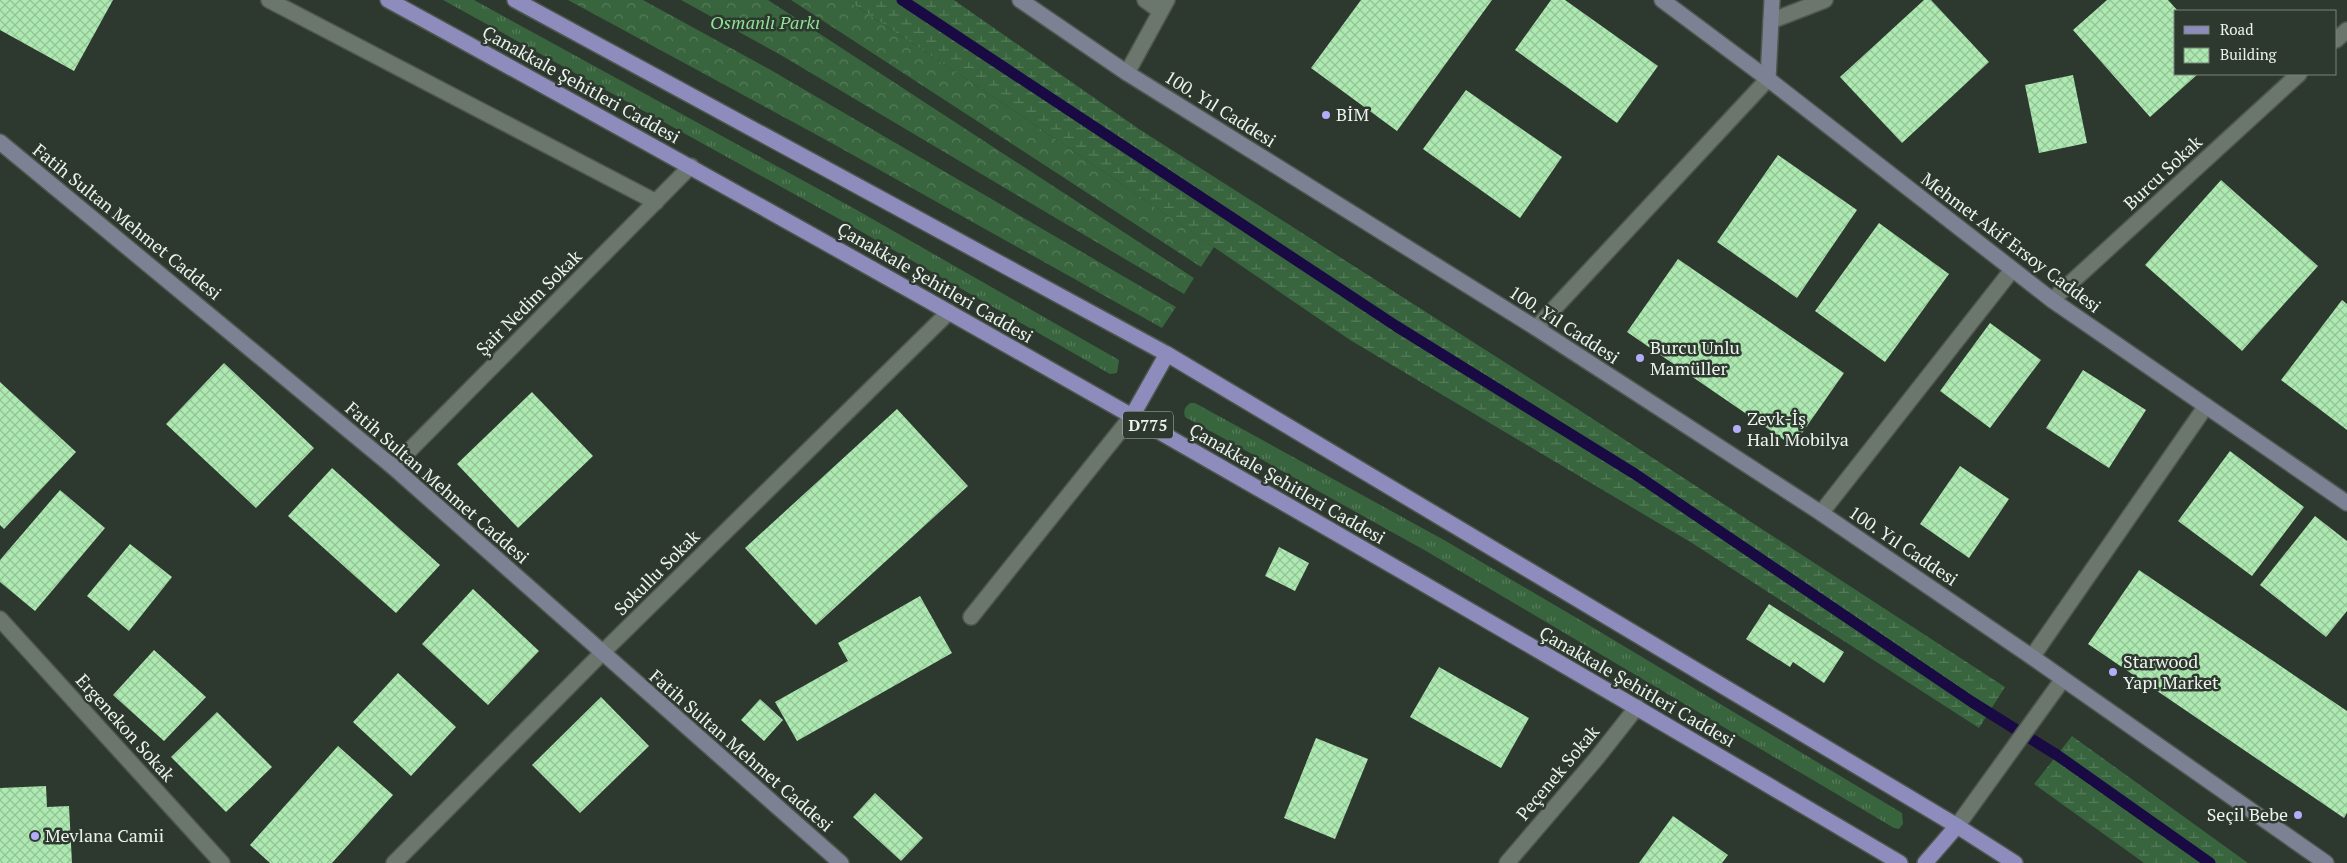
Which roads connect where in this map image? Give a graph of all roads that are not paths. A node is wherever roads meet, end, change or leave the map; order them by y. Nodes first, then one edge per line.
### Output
1 (269, 0) edge
2 (388, 0) edge
3 (515, 0) edge
4 (1020, 0) edge
5 (1145, 0) edge
6 (1662, 0) edge
7 (1772, 0) edge
8 (1825, 0) edge
9 (1164, 5) edge
10 (1771, 21) junction
11 (2347, 30) edge
12 (2337, 39) edge
13 (1127, 73) junction
14 (2298, 75) edge
15 (1768, 79) junction
16 (0, 142) edge
17 (692, 166) junction
18 (656, 202) junction
19 (2012, 270) junction
20 (2052, 300) junction
21 (949, 312) junction
22 (1536, 328) junction
23 (1167, 354) junction
24 (2206, 406) junction
25 (1132, 416) junction
26 (393, 466) junction
27 (2347, 503) edge
28 (1821, 513) junction
29 (971, 617) dead end
30 (0, 619) edge
31 (602, 653) junction
32 (2032, 657) junction
33 (2063, 679) junction
34 (1637, 707) junction
35 (1958, 826) junction
36 (222, 863) edge
37 (394, 863) edge
38 (840, 863) edge
39 (1507, 863) edge
40 (1900, 863) edge
41 (1925, 863) edge
42 (2015, 863) edge
43 (2326, 863) edge

1 - 18 street
2 - 17 main road, Çanakkale Şehitleri Caddesi / D775
3 - 23 main road
4 - 13 street, 100. Yıl Caddesi
5 - 9 street
6 - 15 street, Mehmet Akif Ersoy Caddesi
7 - 10 street
8 - 10 street
9 - 13 street
10 - 15 street
11 - 12 street
13 - 22 street, 100. Yıl Caddesi
14 - 20 street, Burcu Sokak
15 - 19 street, Mehmet Akif Ersoy Caddesi
15 - 22 street
16 - 26 street, Fatih Sultan Mehmet Caddesi
17 - 18 street, Şair Nedim Sokak
17 - 21 main road, Çanakkale Şehitleri Caddesi / D775
18 - 26 street, Şair Nedim Sokak
19 - 20 street, Mehmet Akif Ersoy Caddesi
19 - 28 street
20 - 24 street, Mehmet Akif Ersoy Caddesi
21 - 25 main road, Çanakkale Şehitleri Caddesi / D775
21 - 31 street, Sokullu Sokak
22 - 28 street, 100. Yıl Caddesi
23 - 25 main road
23 - 35 main road
24 - 27 street, Mehmet Akif Ersoy Caddesi
24 - 32 street
25 - 29 street
25 - 34 main road, Çanakkale Şehitleri Caddesi / D775
26 - 31 street, Fatih Sultan Mehmet Caddesi
28 - 32 street, 100. Yıl Caddesi
30 - 36 street, Ergenekon Sokak
31 - 37 street, Sokullu Sokak
31 - 38 street, Fatih Sultan Mehmet Caddesi
32 - 33 street, 100. Yıl Caddesi
33 - 35 street
33 - 43 street, 100. Yıl Caddesi
34 - 39 street, Peçenek Sokak
34 - 40 main road, Çanakkale Şehitleri Caddesi / D775
35 - 41 main road
35 - 42 main road

